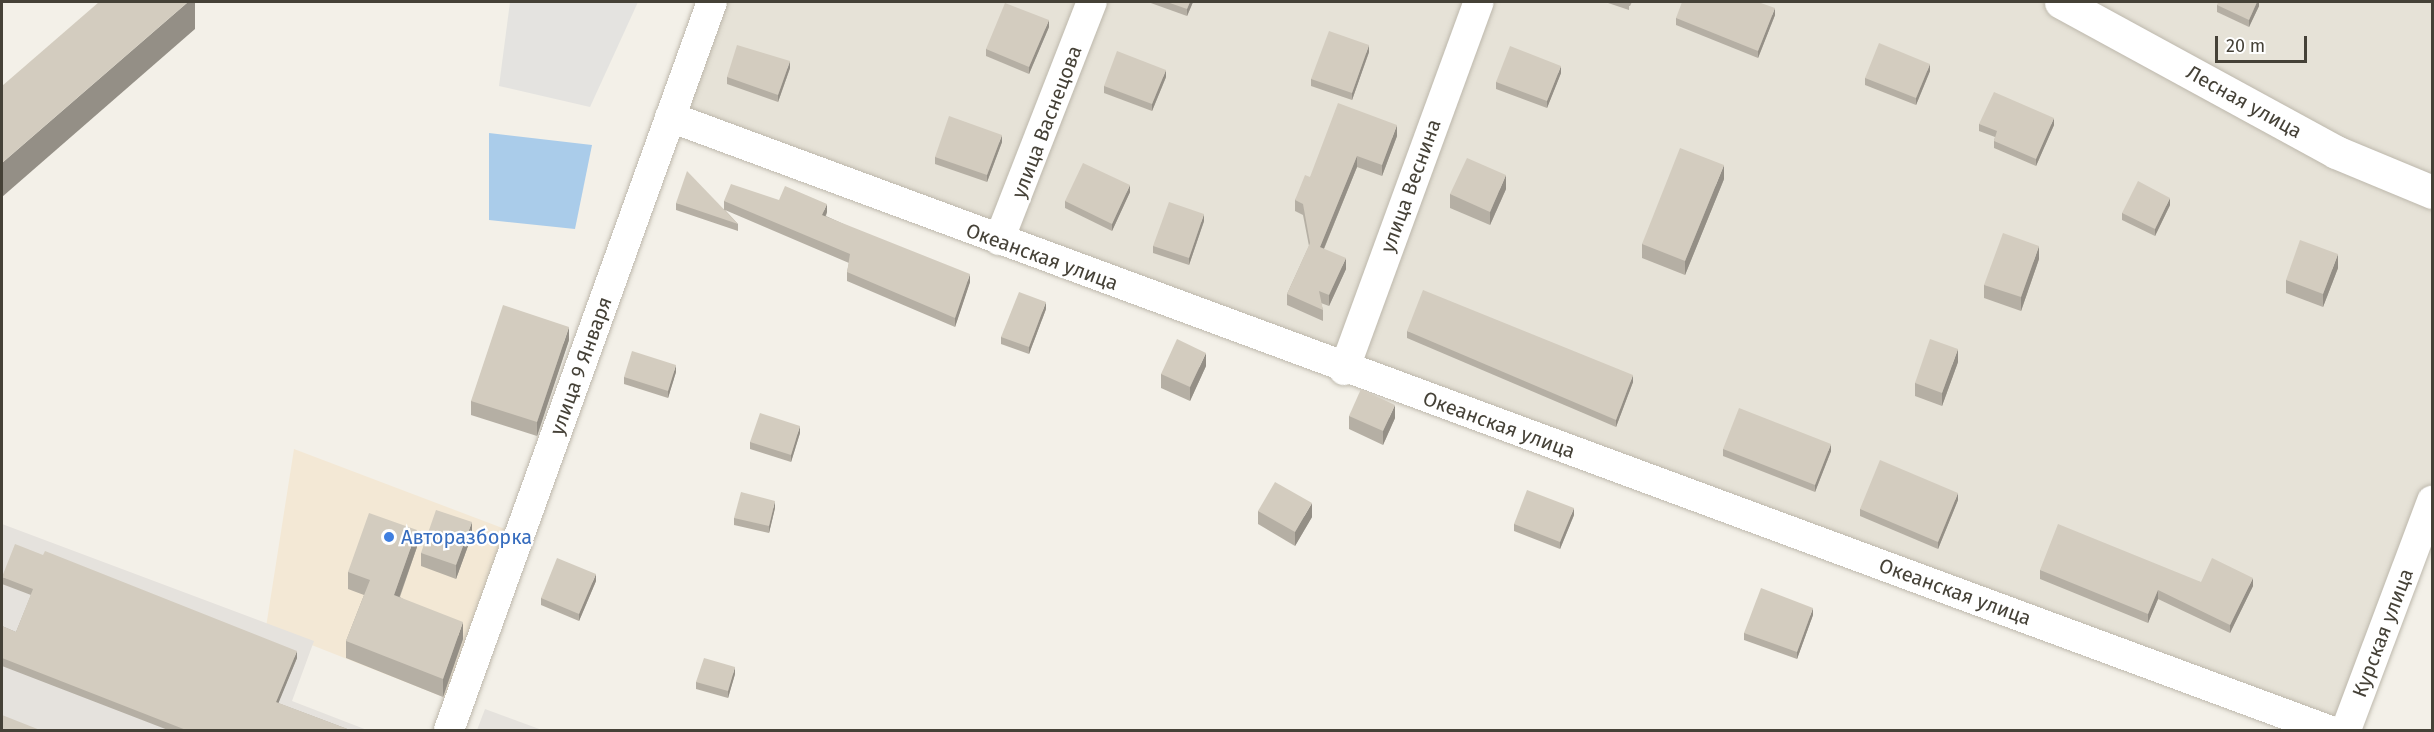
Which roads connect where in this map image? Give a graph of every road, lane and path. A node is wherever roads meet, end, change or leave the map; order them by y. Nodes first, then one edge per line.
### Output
1 (712, 2) edge
2 (1092, 2) edge
3 (1479, 2) edge
4 (2061, 2) edge
5 (670, 117) junction
6 (2433, 192) edge
7 (999, 240) junction
8 (1344, 370) junction
9 (2433, 501) edge
10 (449, 730) edge
11 (2328, 730) edge
12 (2346, 730) edge

1 - 5 street, улица 9 Января
2 - 7 street, улица Васнецова
3 - 8 street, улица Веснина
4 - 6 street, Лесная улица
5 - 7 street, Океанская улица
5 - 10 street, улица 9 Января
7 - 8 street, Океанская улица
8 - 11 street, Океанская улица
9 - 12 street, Курская улица

